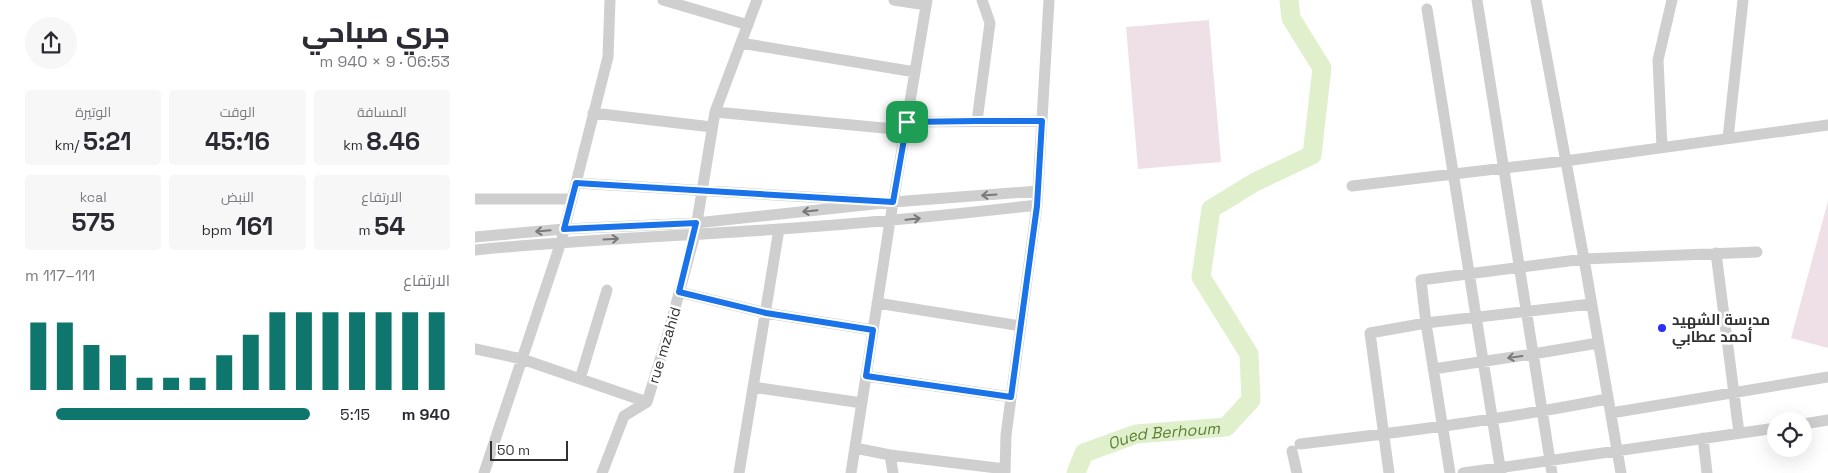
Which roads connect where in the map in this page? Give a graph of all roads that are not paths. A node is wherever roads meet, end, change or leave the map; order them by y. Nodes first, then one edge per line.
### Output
1 (610, 0) edge
2 (663, 0) edge
3 (757, 0) edge
4 (894, 0) edge
5 (982, 0) edge
6 (1049, 0) edge
7 (1477, 0) edge
8 (1536, 0) edge
9 (1671, 0) edge
10 (1743, 0) edge
11 (927, 3) edge
12 (1427, 9) dead end
13 (748, 25) junction
14 (741, 43) junction
15 (915, 72) junction
16 (715, 112) junction
17 (593, 113) junction
18 (977, 121) junction
19 (1042, 121) junction
20 (1828, 125) edge
21 (906, 126) junction
22 (712, 127) junction
23 (1728, 138) junction
24 (1662, 147) junction
25 (1565, 161) junction
26 (1504, 168) junction
27 (1454, 174) junction
28 (576, 183) junction
29 (1351, 186) dead end
30 (702, 191) junction
31 (1037, 191) junction
32 (475, 199) edge
33 (572, 199) junction
34 (893, 202) junction
35 (1037, 206) junction
36 (890, 221) junction
37 (564, 229) junction
38 (695, 229) junction
39 (779, 229) junction
40 (475, 237) edge
41 (561, 242) junction
42 (475, 250) edge
43 (1757, 252) dead end
44 (1716, 253) junction
45 (1584, 258) junction
46 (1520, 268) junction
47 (1471, 274) junction
48 (607, 290) dead end
49 (679, 292) junction
50 (877, 303) junction
51 (1591, 304) junction
52 (1527, 312) junction
53 (766, 313) junction
54 (1477, 318) junction
55 (1426, 323) junction
56 (1021, 326) junction
57 (873, 330) junction
58 (1598, 343) junction
59 (475, 349) edge
60 (1533, 354) junction
61 (522, 359) junction
62 (1484, 362) junction
63 (1433, 369) junction
64 (866, 376) junction
65 (1828, 377) edge
66 (580, 379) junction
67 (753, 387) junction
68 (1734, 392) junction
69 (1011, 397) junction
70 (1607, 399) junction
71 (647, 402) junction
72 (862, 403) junction
73 (1542, 412) junction
74 (1611, 413) junction
75 (1493, 418) junction
76 (1828, 420) edge
77 (1812, 423) edge
78 (1442, 426) junction
79 (1767, 429) edge
80 (1739, 433) junction
81 (1384, 434) junction
82 (1703, 438) junction
83 (855, 448) junction
84 (1617, 451) junction
85 (890, 456) junction
86 (1550, 460) junction
87 (1501, 470) edge
88 (1005, 471) edge
89 (484, 473) edge
90 (602, 473) edge
91 (739, 473) edge
92 (851, 473) edge
93 (893, 473) edge
94 (1297, 473) edge
95 (1389, 473) edge
96 (1450, 473) edge
97 (1463, 473) edge
98 (1552, 473) edge
99 (1621, 473) edge
100 (1707, 473) edge

1 - 17 street
2 - 13 street
3 - 13 street, rue mzahid
4 - 11 street
5 - 18 street
6 - 19 street
7 - 26 street
8 - 25 street
9 - 24 street
10 - 23 street
11 - 15 street
12 - 27 street
13 - 14 street, rue mzahid
14 - 15 street
14 - 16 street, rue mzahid
15 - 21 street
16 - 21 street
16 - 22 street, rue mzahid
17 - 22 street
17 - 28 street
18 - 19 street
18 - 21 street
19 - 31 street
20 - 23 street
21 - 34 street
22 - 30 street, rue mzahid
23 - 24 street
24 - 25 street
25 - 26 street
25 - 45 street
26 - 27 street
26 - 46 street
27 - 29 street
27 - 47 street
28 - 30 street
28 - 33 street
30 - 34 street
30 - 38 street, rue mzahid
31 -> 34 street
31 - 35 street
32 - 33 street
33 - 37 street
34 - 36 street
34 -> 38 street
36 -> 35 street
35 - 56 street
36 - 39 street
36 - 50 street
37 - 38 street
37 -> 40 street
37 - 41 street
38 - 39 street
41 -> 38 street
38 - 49 street, rue mzahid
39 - 53 street
41 - 42 street
41 - 61 street
43 - 44 street
44 - 45 street
44 - 68 street
45 - 46 street
45 - 51 street
46 - 47 street
46 - 52 street
47 - 54 street
47 - 55 street
48 - 66 street
49 - 53 street
49 - 71 street, rue mzahid
50 - 56 street
50 - 57 street
51 - 52 street
51 - 58 street
52 - 54 street
52 - 60 street
53 - 57 street
53 - 67 street
54 - 55 street
54 - 62 street
55 - 63 street
55 - 81 street
56 - 69 street
57 - 64 street
58 - 60 street
58 - 70 street
59 - 61 street
60 -> 62 street
60 - 73 street
61 - 66 street
61 - 89 street
62 - 63 street
62 - 75 street
63 - 78 street
64 - 69 street
64 - 72 street
65 - 68 street
66 - 71 street
67 - 72 street
67 - 91 street
68 - 74 street
68 - 80 street
69 - 88 street
70 - 73 street
70 - 74 street
71 - 90 street, rue mzahid
72 - 83 street
73 - 75 street
73 - 86 street
74 - 84 street
75 - 78 street
75 - 87 street
76 - 77 street
78 - 81 street
78 - 96 street
79 - 80 street
80 - 82 street
81 - 94 street
81 - 95 street
82 - 84 street
82 - 100 street
83 - 85 street
83 - 92 street
84 - 86 street
84 - 99 street
85 - 88 street
85 - 93 street
86 - 87 street
86 - 98 street
87 - 97 street

